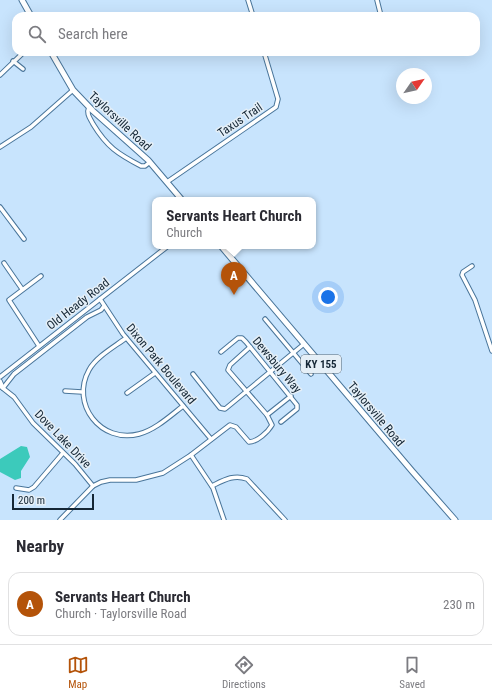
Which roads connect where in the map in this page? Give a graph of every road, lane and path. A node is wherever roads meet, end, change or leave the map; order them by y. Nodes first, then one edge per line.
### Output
1 (22, 0) edge
2 (248, 0) edge
3 (377, 0) edge
4 (29, 12) edge
5 (252, 12) edge
6 (380, 12) edge
7 (19, 56) edge
8 (53, 56) edge
9 (265, 56) edge
10 (13, 61) junction
11 (23, 69) dead end
12 (0, 75) edge
13 (73, 90) junction
14 (89, 107) junction
15 (0, 148) edge
16 (150, 162) junction
17 (167, 182) junction
18 (180, 197) edge
19 (0, 207) edge
20 (24, 239) dead end
21 (164, 249) edge
22 (224, 249) edge
23 (4, 262) dead end
24 (472, 266) dead end
25 (41, 276) dead end
26 (22, 289) junction
27 (100, 299) junction
28 (104, 306) junction
29 (264, 319) dead end
30 (126, 338) junction
31 (304, 344) junction
32 (40, 346) junction
33 (250, 347) junction
34 (492, 351) edge
35 (221, 352) dead end
36 (294, 353) junction
37 (271, 372) junction
38 (155, 373) junction
39 (193, 374) dead end
40 (311, 374) dead end
41 (0, 377) edge
42 (0, 380) edge
43 (1, 387) edge
44 (65, 391) dead end
45 (82, 392) junction
46 (247, 392) junction
47 (127, 393) dead end
48 (290, 396) junction
49 (183, 406) junction
50 (267, 415) junction
51 (281, 422) dead end
52 (211, 439) junction
53 (63, 453) junction
54 (191, 455) junction
55 (93, 486) junction
56 (212, 486) junction
57 (16, 488) dead end
58 (60, 520) edge
59 (224, 520) edge
60 (285, 520) edge
61 (455, 520) edge

1 - 4 main road
2 - 5 street
3 - 6 street
7 - 10 street
8 - 13 main road, Taylorsville Road
9 - 17 street, Taxus Trail
10 - 11 street
10 - 12 street
13 - 14 main road, Taylorsville Road
13 - 15 street
14 - 16 main road, Taylorsville Road
14 - 16 street
16 - 17 main road, Taylorsville Road
17 - 18 main road, Taylorsville Road
19 - 20 street
21 - 27 street, Old Heady Road
22 - 31 main road, Taylorsville Road / KY 155
23 - 26 street
24 - 34 street
25 - 26 street
26 - 32 street
27 - 28 street, Dixon Park Boulevard
27 - 32 street, Old Heady Road
28 - 30 street, Dixon Park Boulevard
28 - 43 street
29 - 36 street
30 - 38 street, Dixon Park Boulevard
30 - 45 street
31 - 36 street
31 - 61 main road, Taylorsville Road / KY 155
32 - 41 street, Old Heady Road
33 - 35 street, Dewsbury Way
33 - 37 street, Dewsbury Way
33 - 46 street
36 - 37 street
36 - 40 street
37 - 46 street
37 - 48 street, Dewsbury Way
38 - 47 street
38 - 49 street, Dixon Park Boulevard
39 - 46 street
42 - 43 street, Dove Lake Drive
43 - 53 street, Dove Lake Drive
44 - 45 street
45 - 49 street
46 - 50 street
48 - 50 street
48 - 51 street, Dewsbury Way
49 - 52 street, Dixon Park Boulevard
50 - 52 street
52 - 54 street
53 - 55 street, Dove Lake Drive
53 - 57 street
54 - 55 street
54 - 56 street
55 - 58 street
56 - 59 street
56 - 60 street

